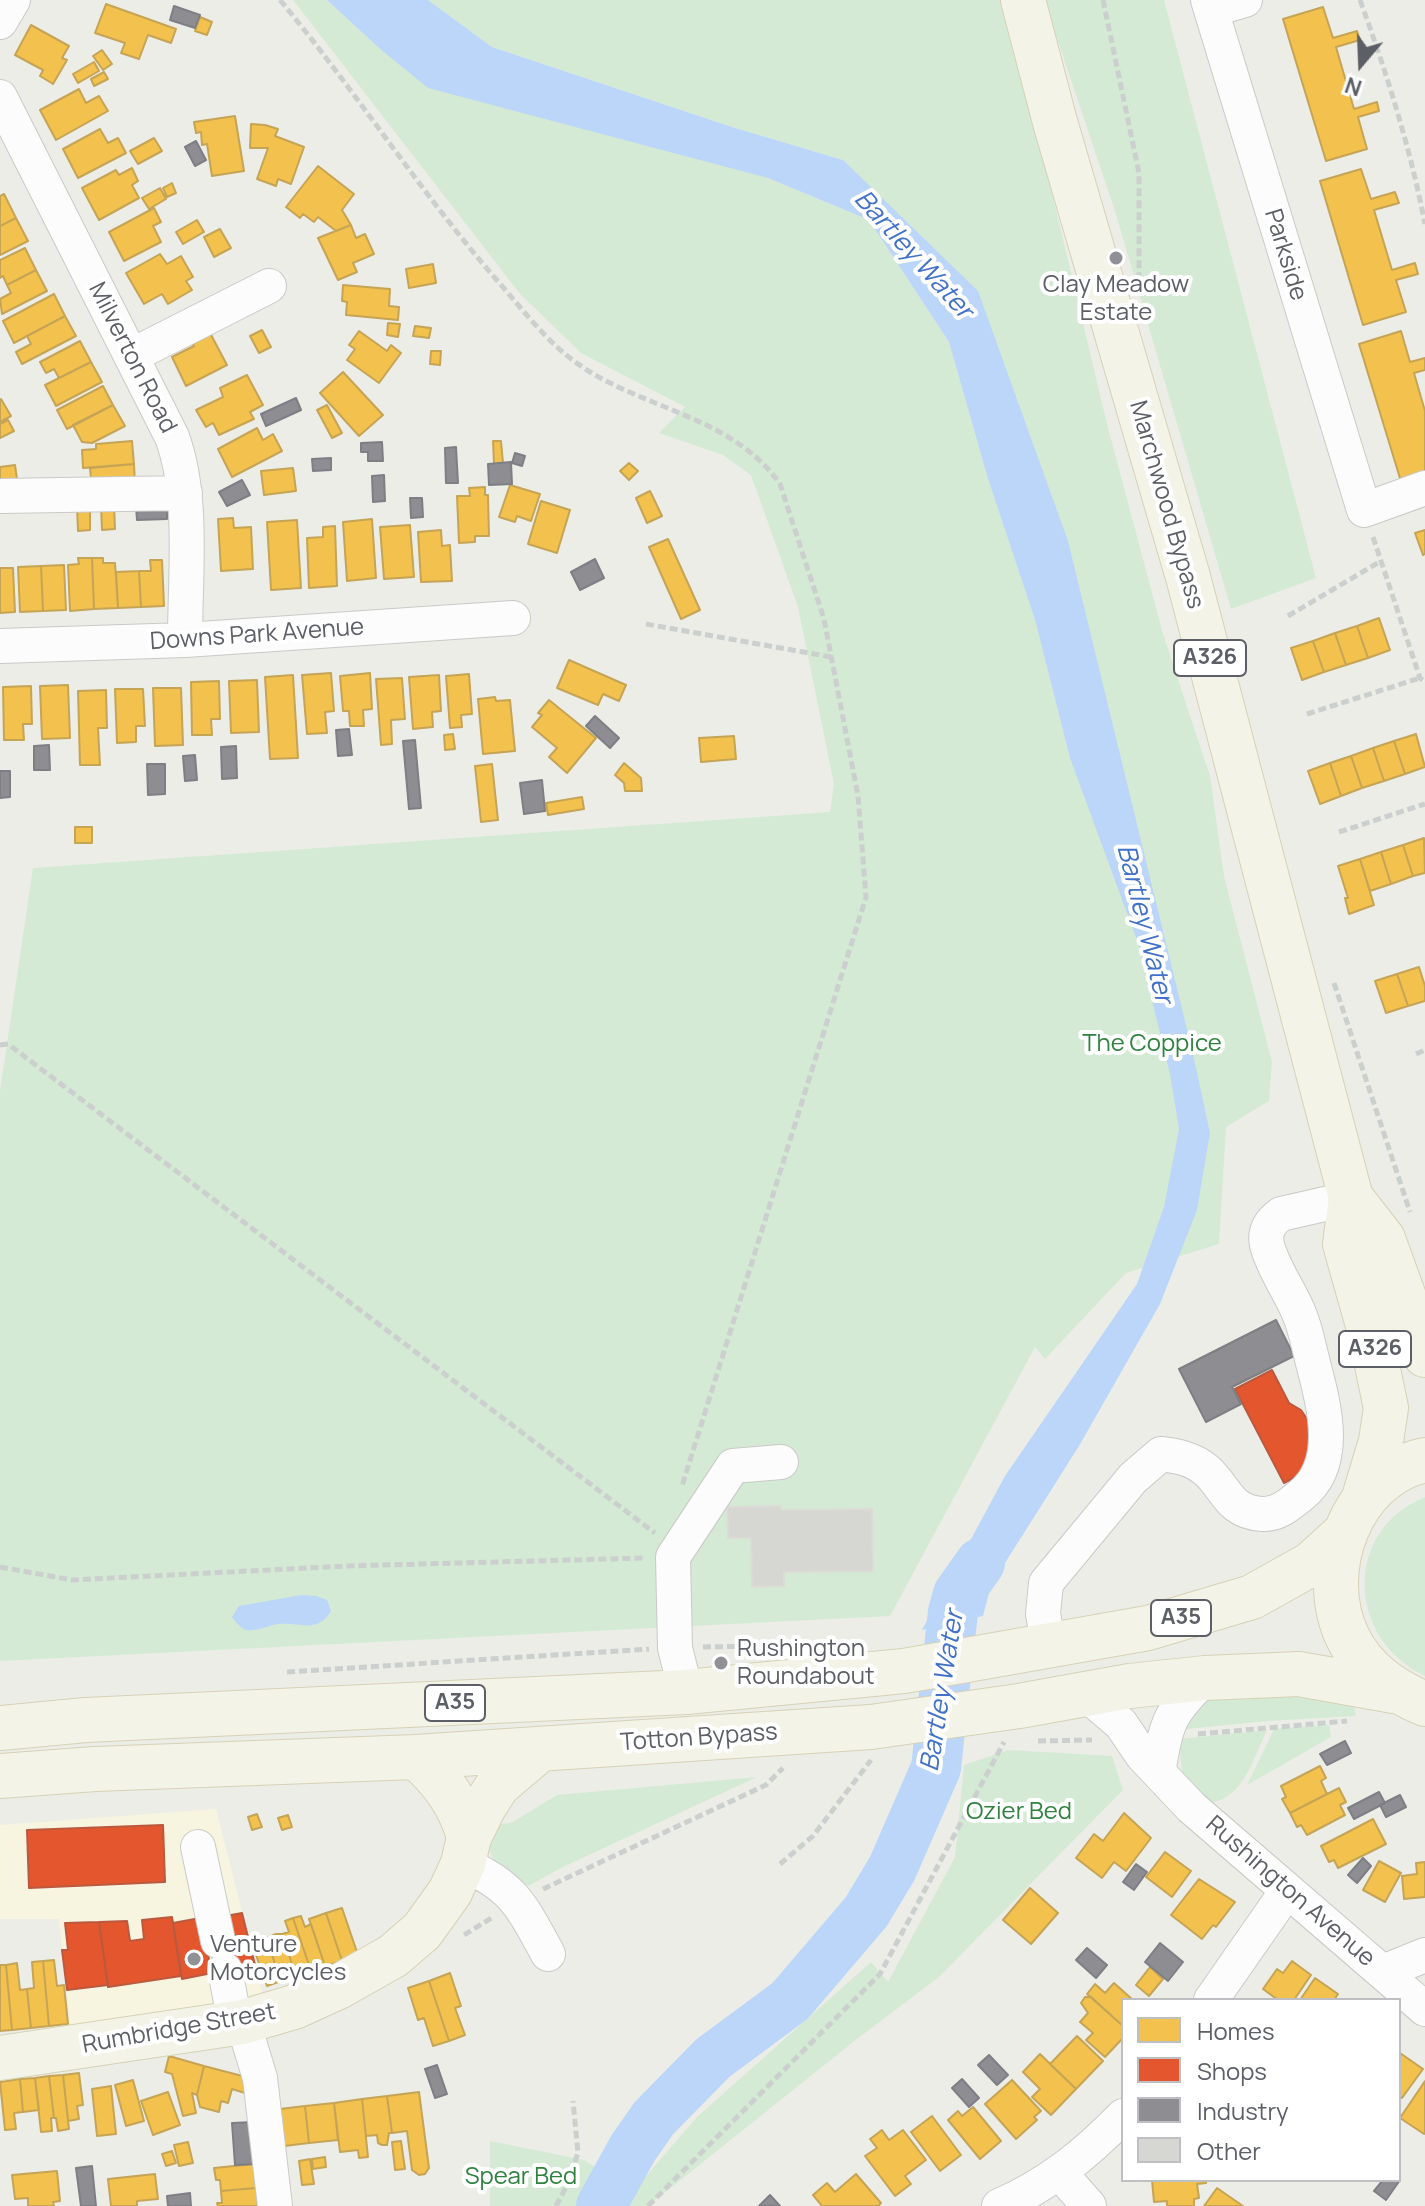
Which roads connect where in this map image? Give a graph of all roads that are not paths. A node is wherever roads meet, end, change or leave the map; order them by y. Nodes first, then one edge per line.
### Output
1 (13, 0) edge
2 (1023, 0) edge
3 (1245, 0) edge
4 (1209, 5) edge
5 (0, 22) edge
6 (0, 97) edge
7 (269, 286) dead end
8 (131, 356) junction
9 (1425, 488) edge
10 (185, 493) junction
11 (0, 496) edge
12 (513, 618) dead end
13 (185, 640) junction
14 (0, 646) edge
15 (1351, 1198) junction
16 (1425, 1355) edge
17 (1425, 1460) edge
18 (781, 1462) dead end
19 (1353, 1518) junction
20 (1049, 1646) junction
21 (1205, 1678) junction
22 (686, 1692) junction
23 (1086, 1694) junction
24 (1410, 1697) edge
25 (0, 1728) edge
26 (1148, 1739) junction
27 (539, 1750) junction
28 (416, 1757) junction
29 (0, 1776) edge
30 (198, 1847) dead end
31 (466, 1850) junction
32 (1287, 1891) junction
33 (548, 1954) dead end
34 (1425, 1955) edge
35 (1383, 1972) junction
36 (1212, 1998) edge
37 (1425, 2009) edge
38 (239, 2022) junction
39 (0, 2058) edge
40 (1121, 2118) edge
41 (1060, 2173) junction
42 (275, 2206) edge
43 (999, 2206) edge
44 (1089, 2206) edge

1 - 5 street
2 - 15 main road, Marchwood Bypass / A326
3 - 4 street
4 - 9 street, Parkside
6 - 8 street, Milverton Road
7 - 8 street
8 - 10 street, Milverton Road
10 - 11 street
10 - 13 street, Milverton Road
12 - 13 street, Downs Park Avenue
13 - 14 street, Downs Park Avenue
15 - 16 main road, Marchwood Bypass / A326
15 - 19 main road, Marchwood Bypass / A326
15 - 20 street
17 - 19 main road
18 - 22 street
19 - 20 main road, Totton Bypass / A35
19 - 24 main road
20 - 22 main road, Totton Bypass / A35
21 - 23 main road, Totton Bypass / A35
21 - 24 main road, Totton Bypass / A35
21 - 26 street, Rushington Avenue
22 - 25 main road, Totton Bypass / A35
23 - 26 street
23 - 27 main road, Totton Bypass / A35
26 - 32 street, Rushington Avenue
27 - 28 main road, Totton Bypass / A35
27 - 31 main road, Rumbridge Street
28 - 29 main road, Totton Bypass / A35
28 - 31 main road
30 - 38 street
31 - 33 street
31 - 38 main road, Rumbridge Street
32 - 35 street, Rushington Avenue
32 - 36 street
34 - 35 street
35 - 37 street, Rushington Avenue
38 - 39 main road, Rumbridge Street
38 - 42 street
40 - 41 street
41 - 43 street
41 - 44 street

